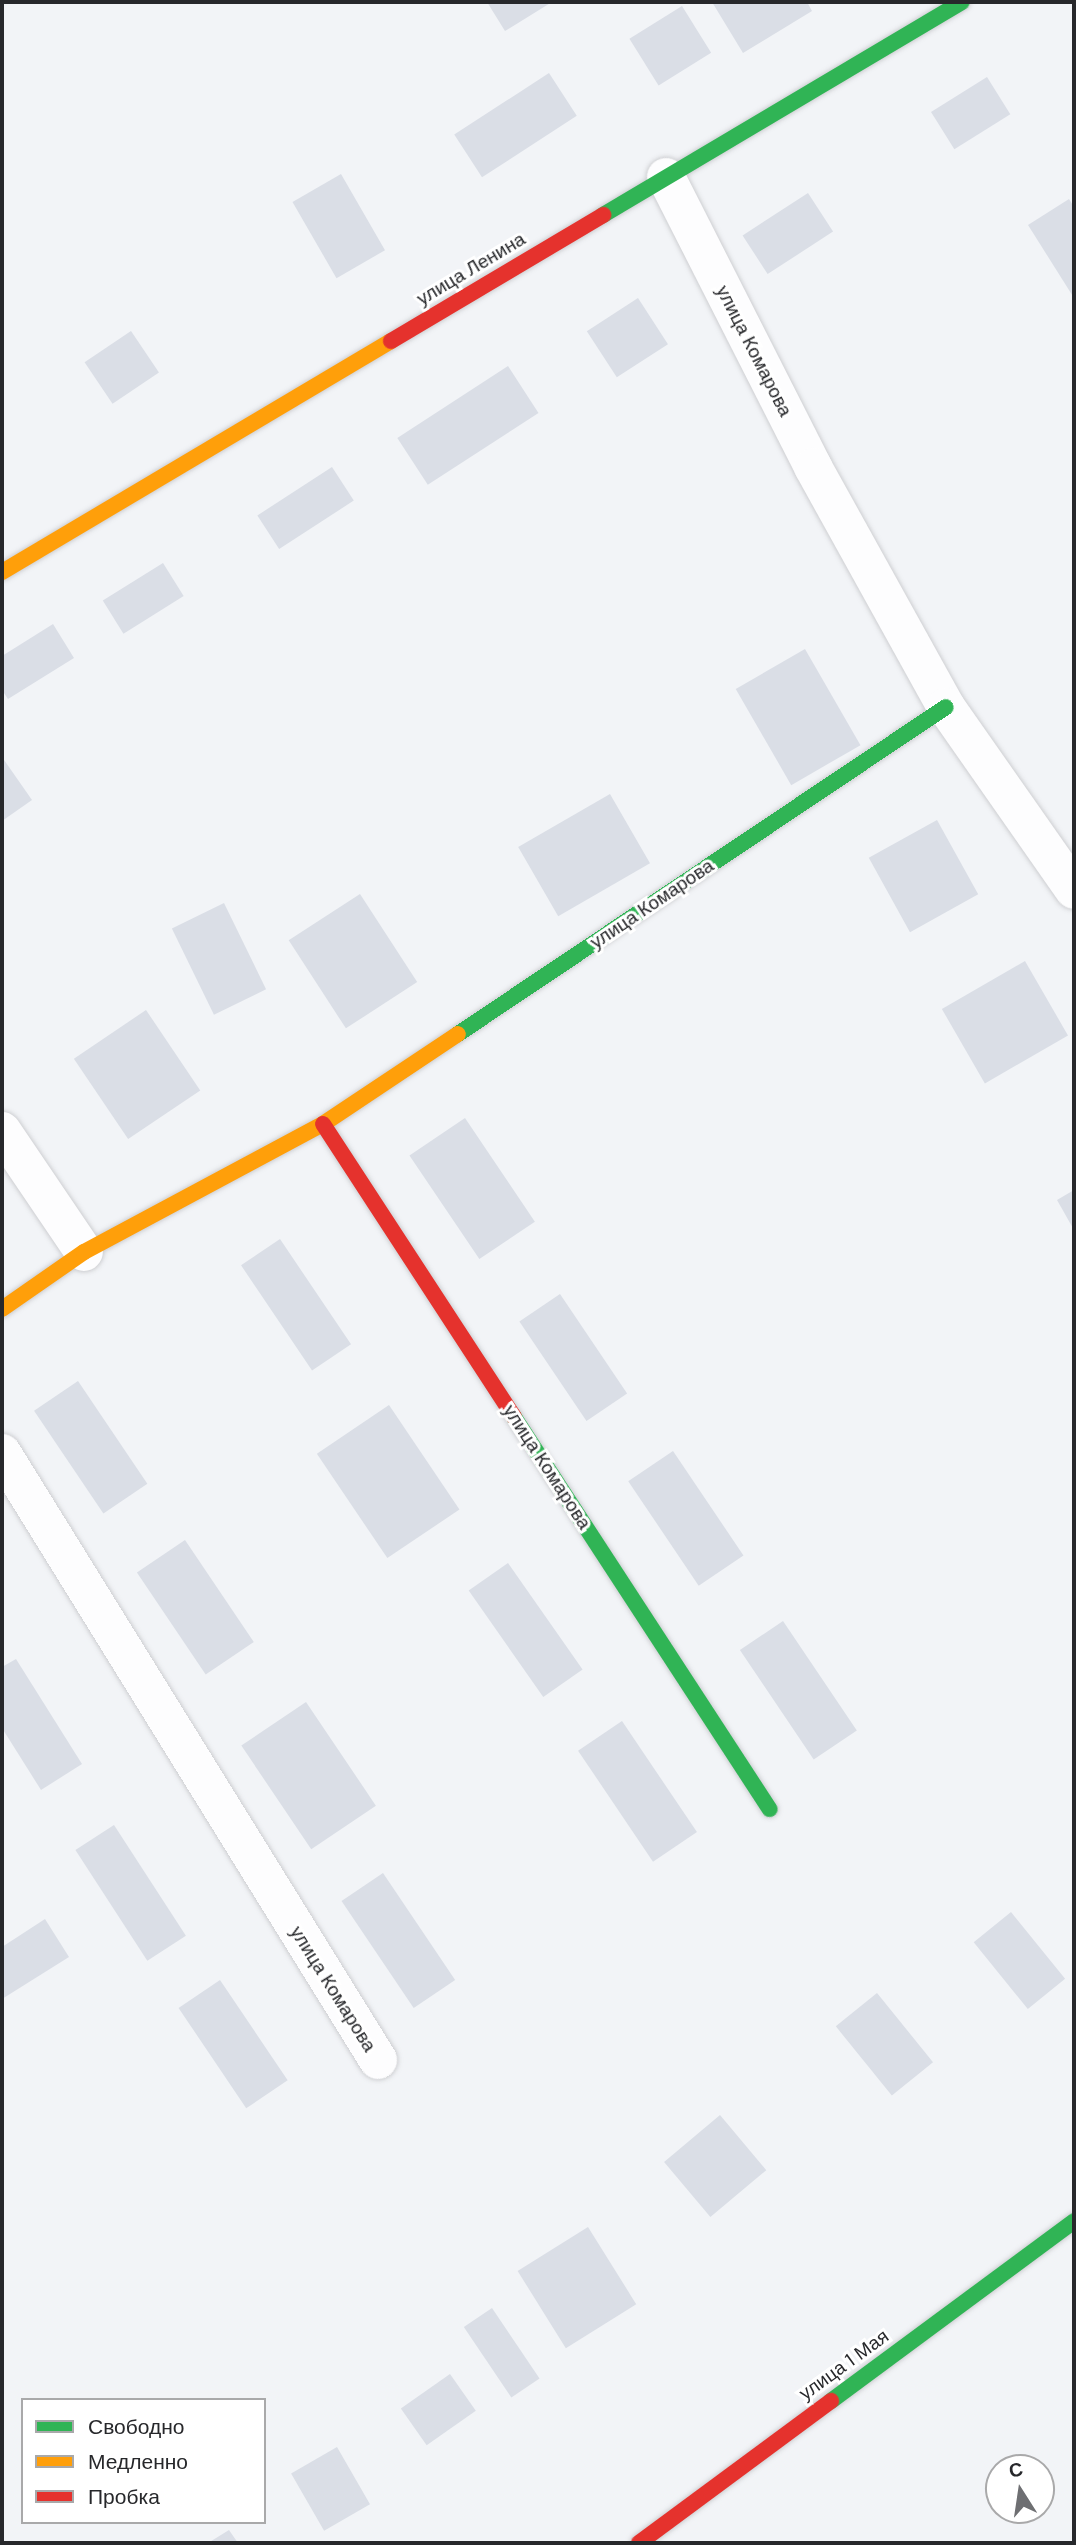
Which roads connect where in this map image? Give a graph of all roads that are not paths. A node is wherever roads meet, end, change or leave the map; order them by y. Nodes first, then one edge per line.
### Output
1 (962, 2) edge
2 (666, 177) junction
3 (2, 572) edge
4 (946, 707) junction
5 (1074, 890) edge
6 (323, 1125) junction
7 (2, 1130) edge
8 (84, 1252) junction
9 (2, 1309) edge
10 (2, 1453) edge
11 (770, 1809) dead end
12 (377, 2060) dead end
13 (1074, 2221) edge
14 (639, 2543) edge

1 - 2 street, улица Ленина
2 - 3 street, улица Ленина
2 - 4 street, улица Комарова
4 - 5 street, улица Комарова
4 - 6 street, улица Комарова
6 - 8 street, улица Комарова
6 - 11 street, улица Комарова
7 - 8 street
8 - 9 street, улица Комарова
10 - 12 street, улица Комарова
13 - 14 street, улица 1 Мая

